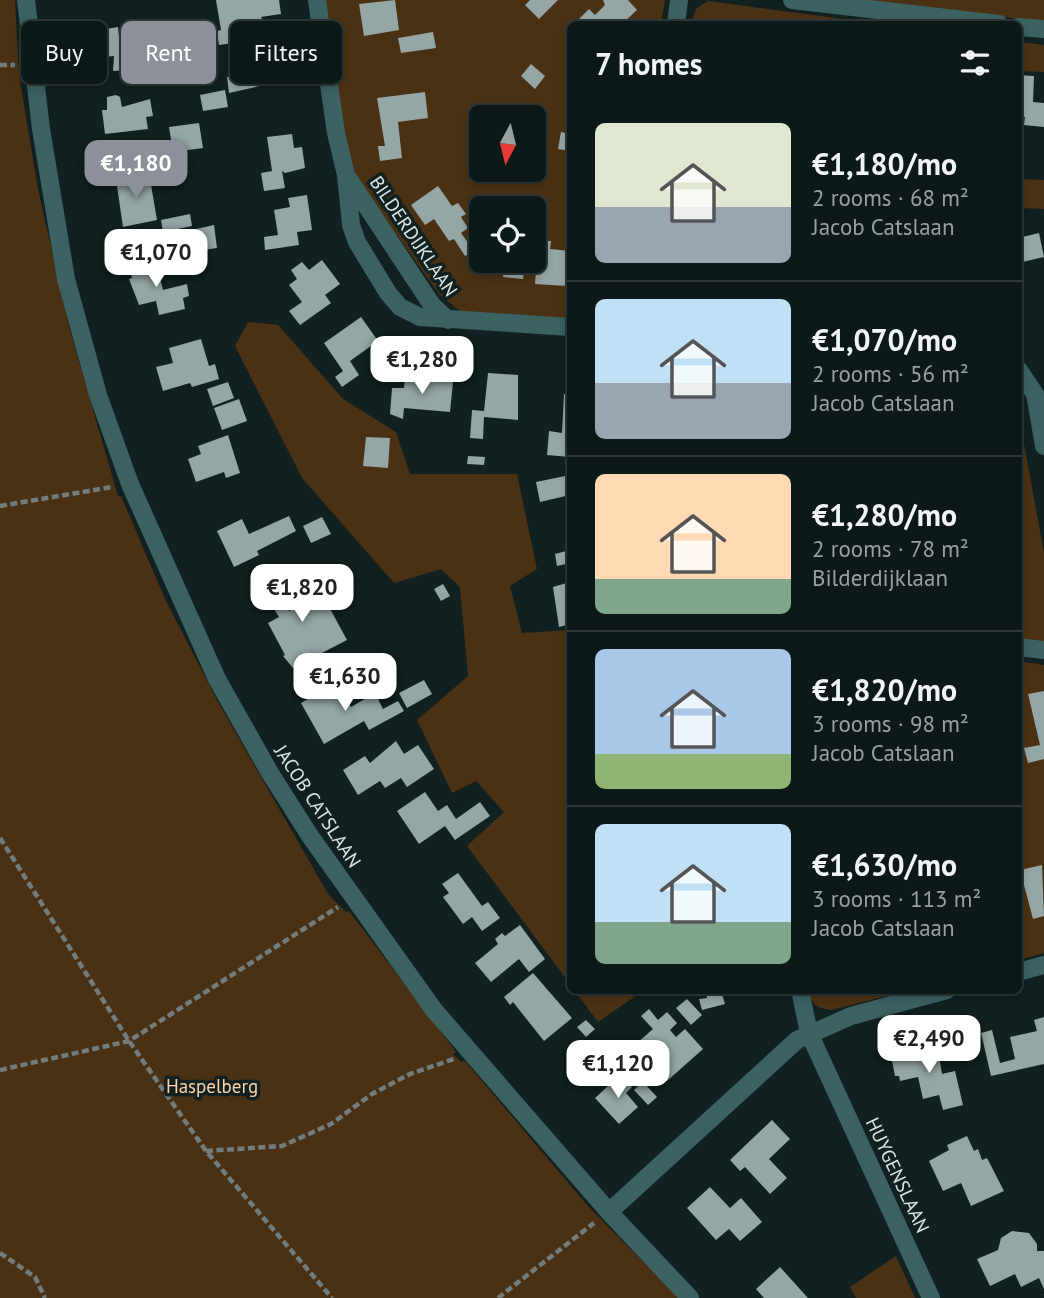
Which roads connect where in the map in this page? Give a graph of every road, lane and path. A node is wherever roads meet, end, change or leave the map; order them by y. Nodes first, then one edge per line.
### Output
1 (26, 0) edge
2 (317, 0) edge
3 (678, 0) edge
4 (792, 0) edge
5 (676, 21) edge
6 (973, 21) edge
7 (1022, 27) edge
8 (1044, 29) edge
9 (346, 175) junction
10 (448, 320) junction
11 (567, 327) edge
12 (1022, 375) edge
13 (1044, 446) edge
14 (130, 484) junction
15 (0, 506) edge
16 (1022, 647) edge
17 (1044, 650) edge
18 (0, 838) edge
19 (354, 897) junction
20 (1044, 965) edge
21 (1022, 971) edge
22 (801, 994) edge
23 (932, 994) edge
24 (810, 1033) junction
25 (129, 1041) junction
26 (471, 1053) junction
27 (0, 1070) edge
28 (206, 1151) junction
29 (608, 1212) junction
30 (0, 1253) edge
31 (45, 1298) edge
32 (332, 1298) edge
33 (498, 1298) edge
34 (690, 1298) edge
35 (931, 1298) edge

1 - 14 street, JACOB CATSLAAN
2 - 9 street, BILDERDIJKLAAN
3 - 5 street
4 - 6 street
7 - 8 street
9 - 10 street, BILDERDIJKLAAN
9 - 10 street, BILDERDIJKLAAN
10 - 11 street, BILDERDIJKLAAN
12 - 13 street
14 - 15 path
14 - 19 street, JACOB CATSLAAN
16 - 17 street
18 - 25 path
19 - 25 path
19 - 26 street, JACOB CATSLAAN
20 - 21 street
22 - 24 street, HUYGENSLAAN
23 - 24 street
24 - 29 street
24 - 35 street, HUYGENSLAAN
25 - 27 path
25 - 28 path
26 - 28 path
26 - 29 street, JACOB CATSLAAN
28 - 32 path
29 - 33 path
29 - 34 street, JACOB CATSLAAN
30 - 31 path

